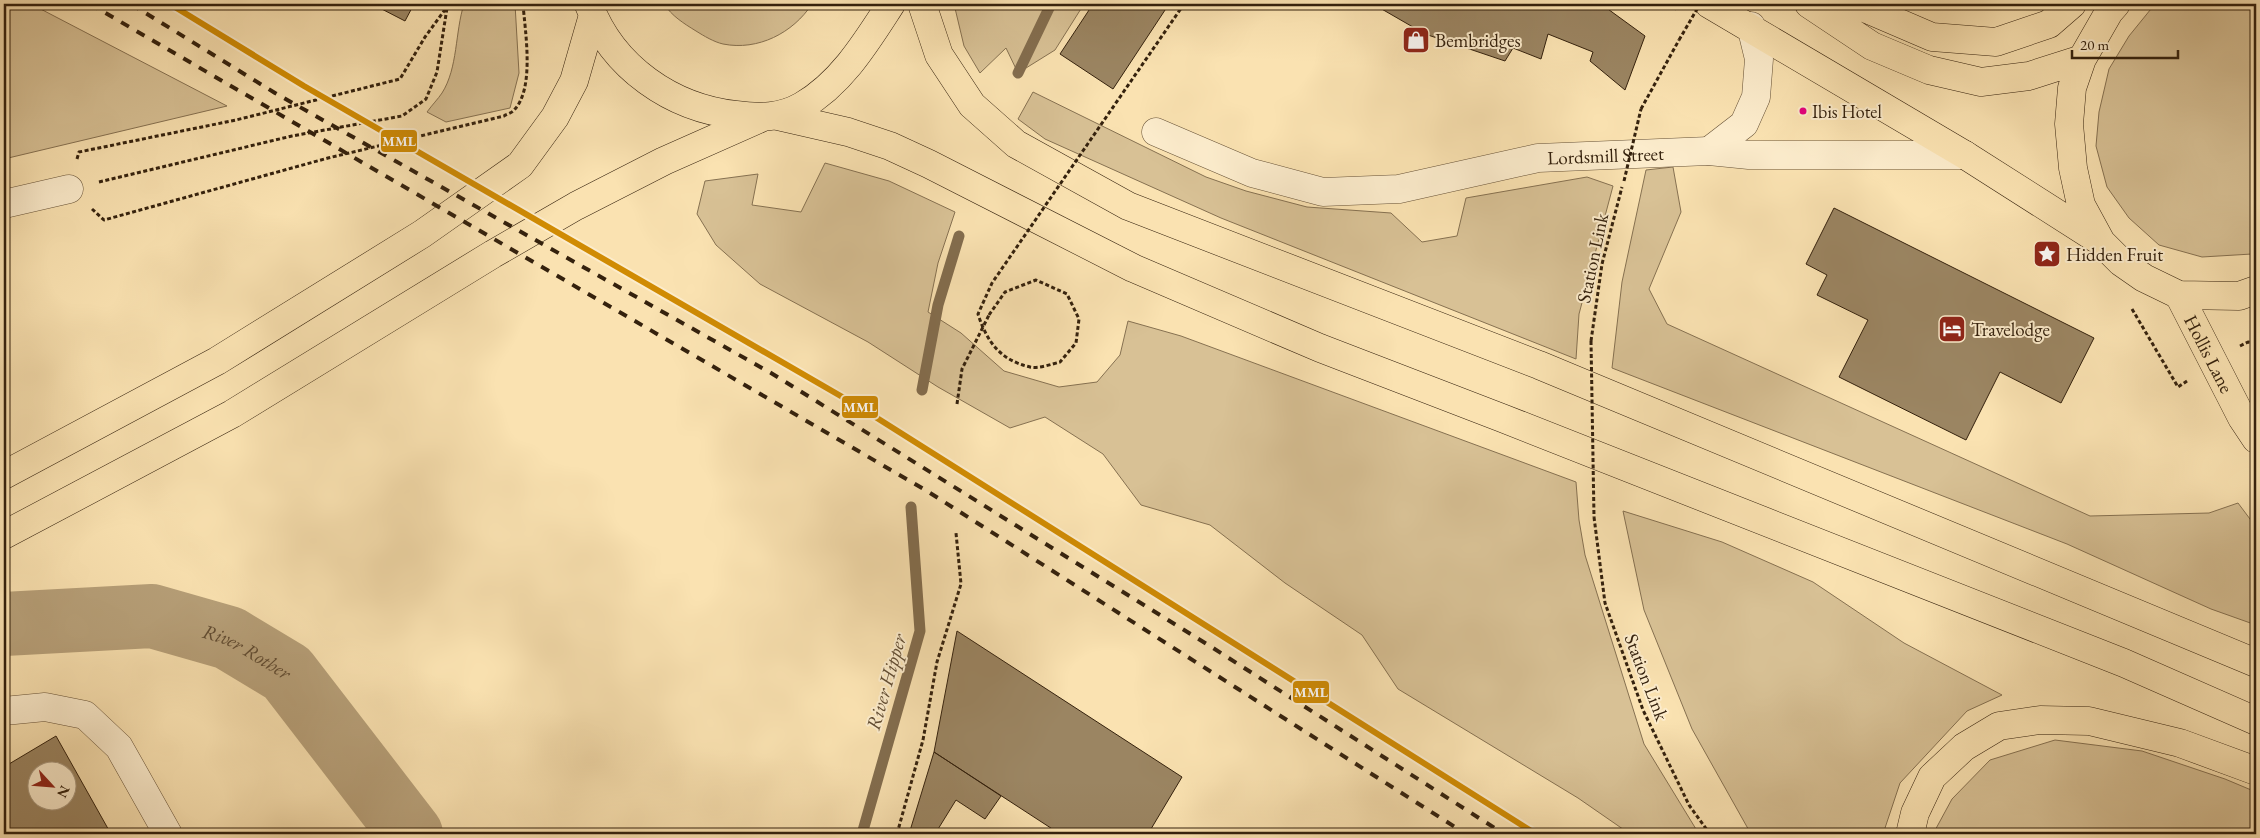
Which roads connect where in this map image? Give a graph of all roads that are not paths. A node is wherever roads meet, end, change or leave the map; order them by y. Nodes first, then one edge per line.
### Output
1 (891, 4) edge
2 (922, 4) edge
3 (1809, 4) edge
4 (1855, 4) edge
5 (2072, 4) edge
6 (2116, 4) edge
7 (590, 10) edge
8 (1704, 14) edge
9 (1751, 26) junction
10 (2082, 59) junction
11 (770, 117) junction
12 (1156, 132) dead end
13 (1709, 151) junction
14 (1965, 155) junction
15 (70, 189) road end
16 (4, 204) edge
17 (2100, 241) junction
18 (2256, 290) edge
19 (2178, 295) junction
20 (2256, 439) edge
21 (4, 475) edge
22 (4, 535) edge
23 (2256, 663) edge
24 (4, 710) edge
25 (2256, 720) edge
26 (2256, 771) edge
27 (168, 834) edge
28 (1910, 834) edge

1 - 11 main road
2 - 23 main road
3 - 10 main road
4 - 5 main road
6 - 10 main road
7 - 11 main road
7 - 21 main road
8 - 9 main road
9 - 13 street
9 - 14 main road
10 - 17 main road
11 - 22 main road
11 - 25 main road
12 - 13 street, Lordsmill Street
13 - 14 street, Lordsmill Street
14 - 17 main road
15 - 16 street
17 - 19 main road
18 - 19 main road
19 - 20 main road, Hollis Lane
24 - 27 street
26 - 28 main road

